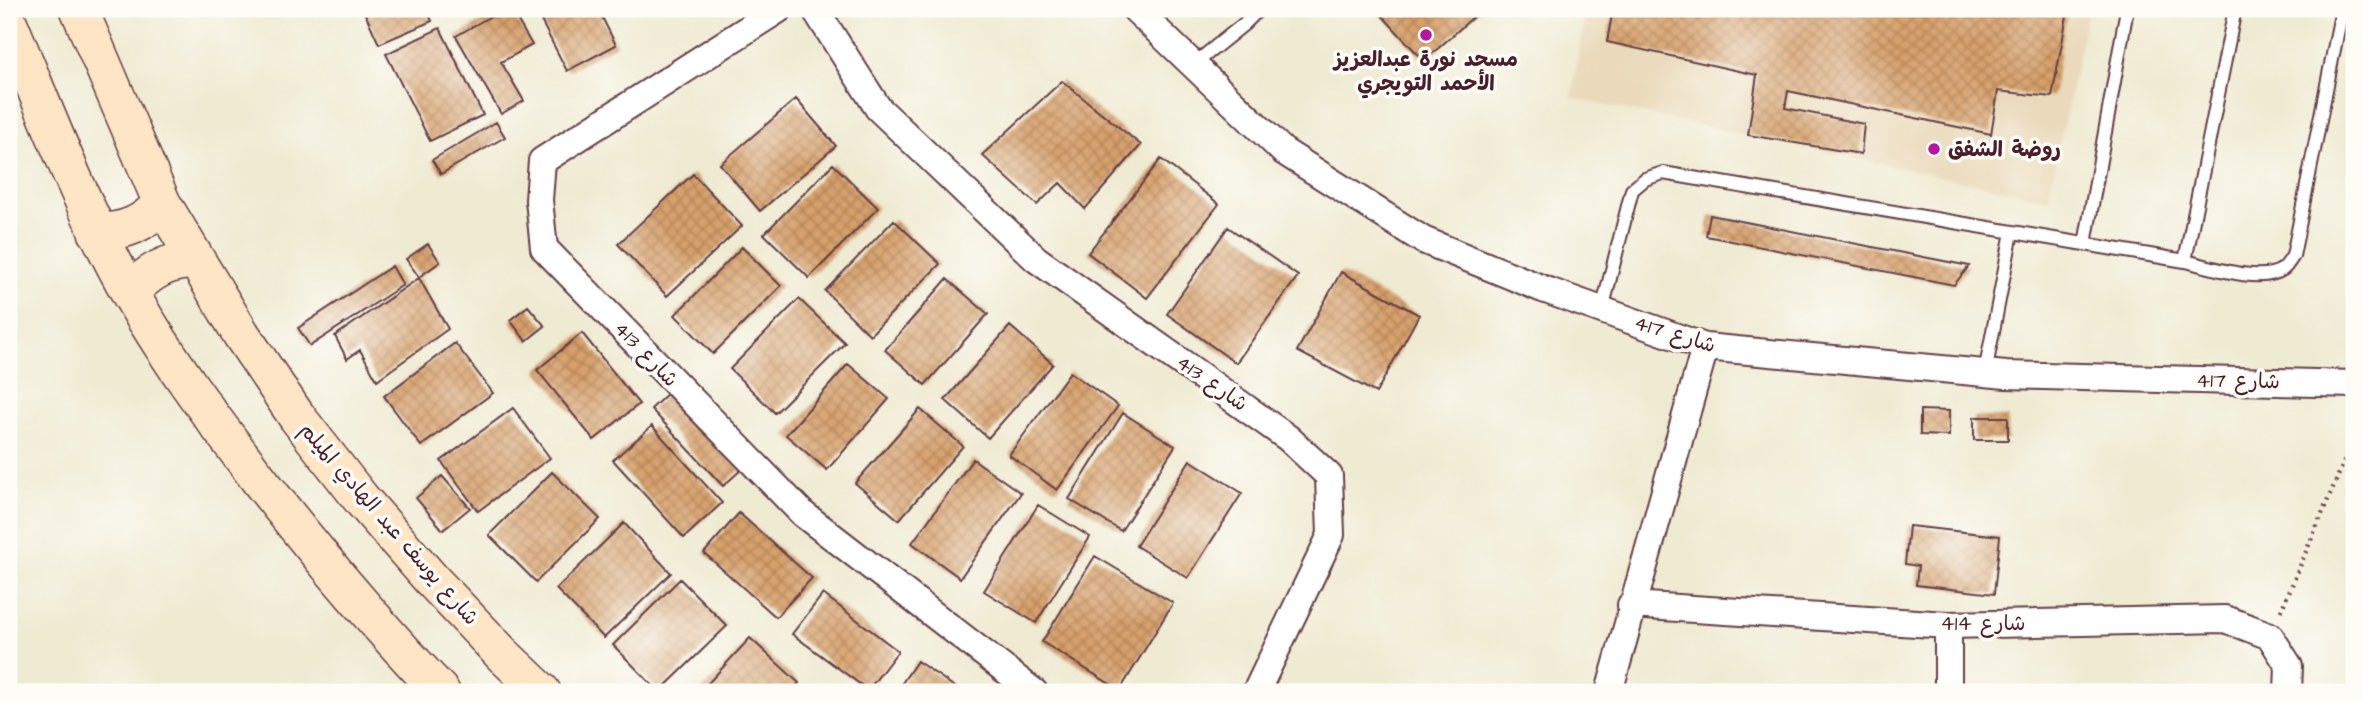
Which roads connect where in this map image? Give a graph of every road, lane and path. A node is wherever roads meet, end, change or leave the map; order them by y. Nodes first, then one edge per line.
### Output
1 (79, 9) edge
2 (779, 9) edge
3 (815, 9) edge
4 (1135, 9) edge
5 (1259, 9) edge
6 (2127, 9) edge
7 (2235, 9) edge
8 (2342, 9) edge
9 (9, 24) edge
10 (1192, 66) junction
11 (162, 203) junction
12 (97, 232) junction
13 (2012, 232) junction
14 (2085, 244) junction
15 (195, 260) junction
16 (2185, 261) junction
17 (130, 293) junction
18 (1602, 310) junction
19 (1705, 347) junction
20 (1984, 373) junction
21 (2354, 384) edge
22 (2354, 438) edge
23 (1631, 606) junction
24 (1948, 625) junction
25 (2270, 636) junction
26 (441, 692) edge
27 (542, 692) edge
28 (1034, 692) edge
29 (1256, 692) edge
30 (1609, 692) edge
31 (1948, 692) edge
32 (2288, 692) edge

1 - 11 street, شارع يوسف عبد الهادي الميلم
2 - 28 street, شارع 413
3 - 29 street, شارع 413
4 - 10 street, شارع 417
5 - 10 lane
6 - 14 lane
7 - 16 lane
8 - 16 lane
9 - 12 street
10 - 18 street, شارع 417
11 - 12 street
11 - 15 street, شارع يوسف عبد الهادي الميلم
12 - 17 street
13 - 14 lane
13 - 18 lane
13 - 20 lane
14 - 16 lane
15 - 17 street
15 - 27 street, شارع يوسف عبد الهادي الميلم
17 - 26 street
18 - 19 street, شارع 417
19 - 20 street, شارع 417
19 - 23 street
20 - 21 street, شارع 417
22 - 25 path
23 - 24 street, شارع 414
23 - 30 street
24 - 25 street, شارع 414
24 - 31 street
25 - 32 street

